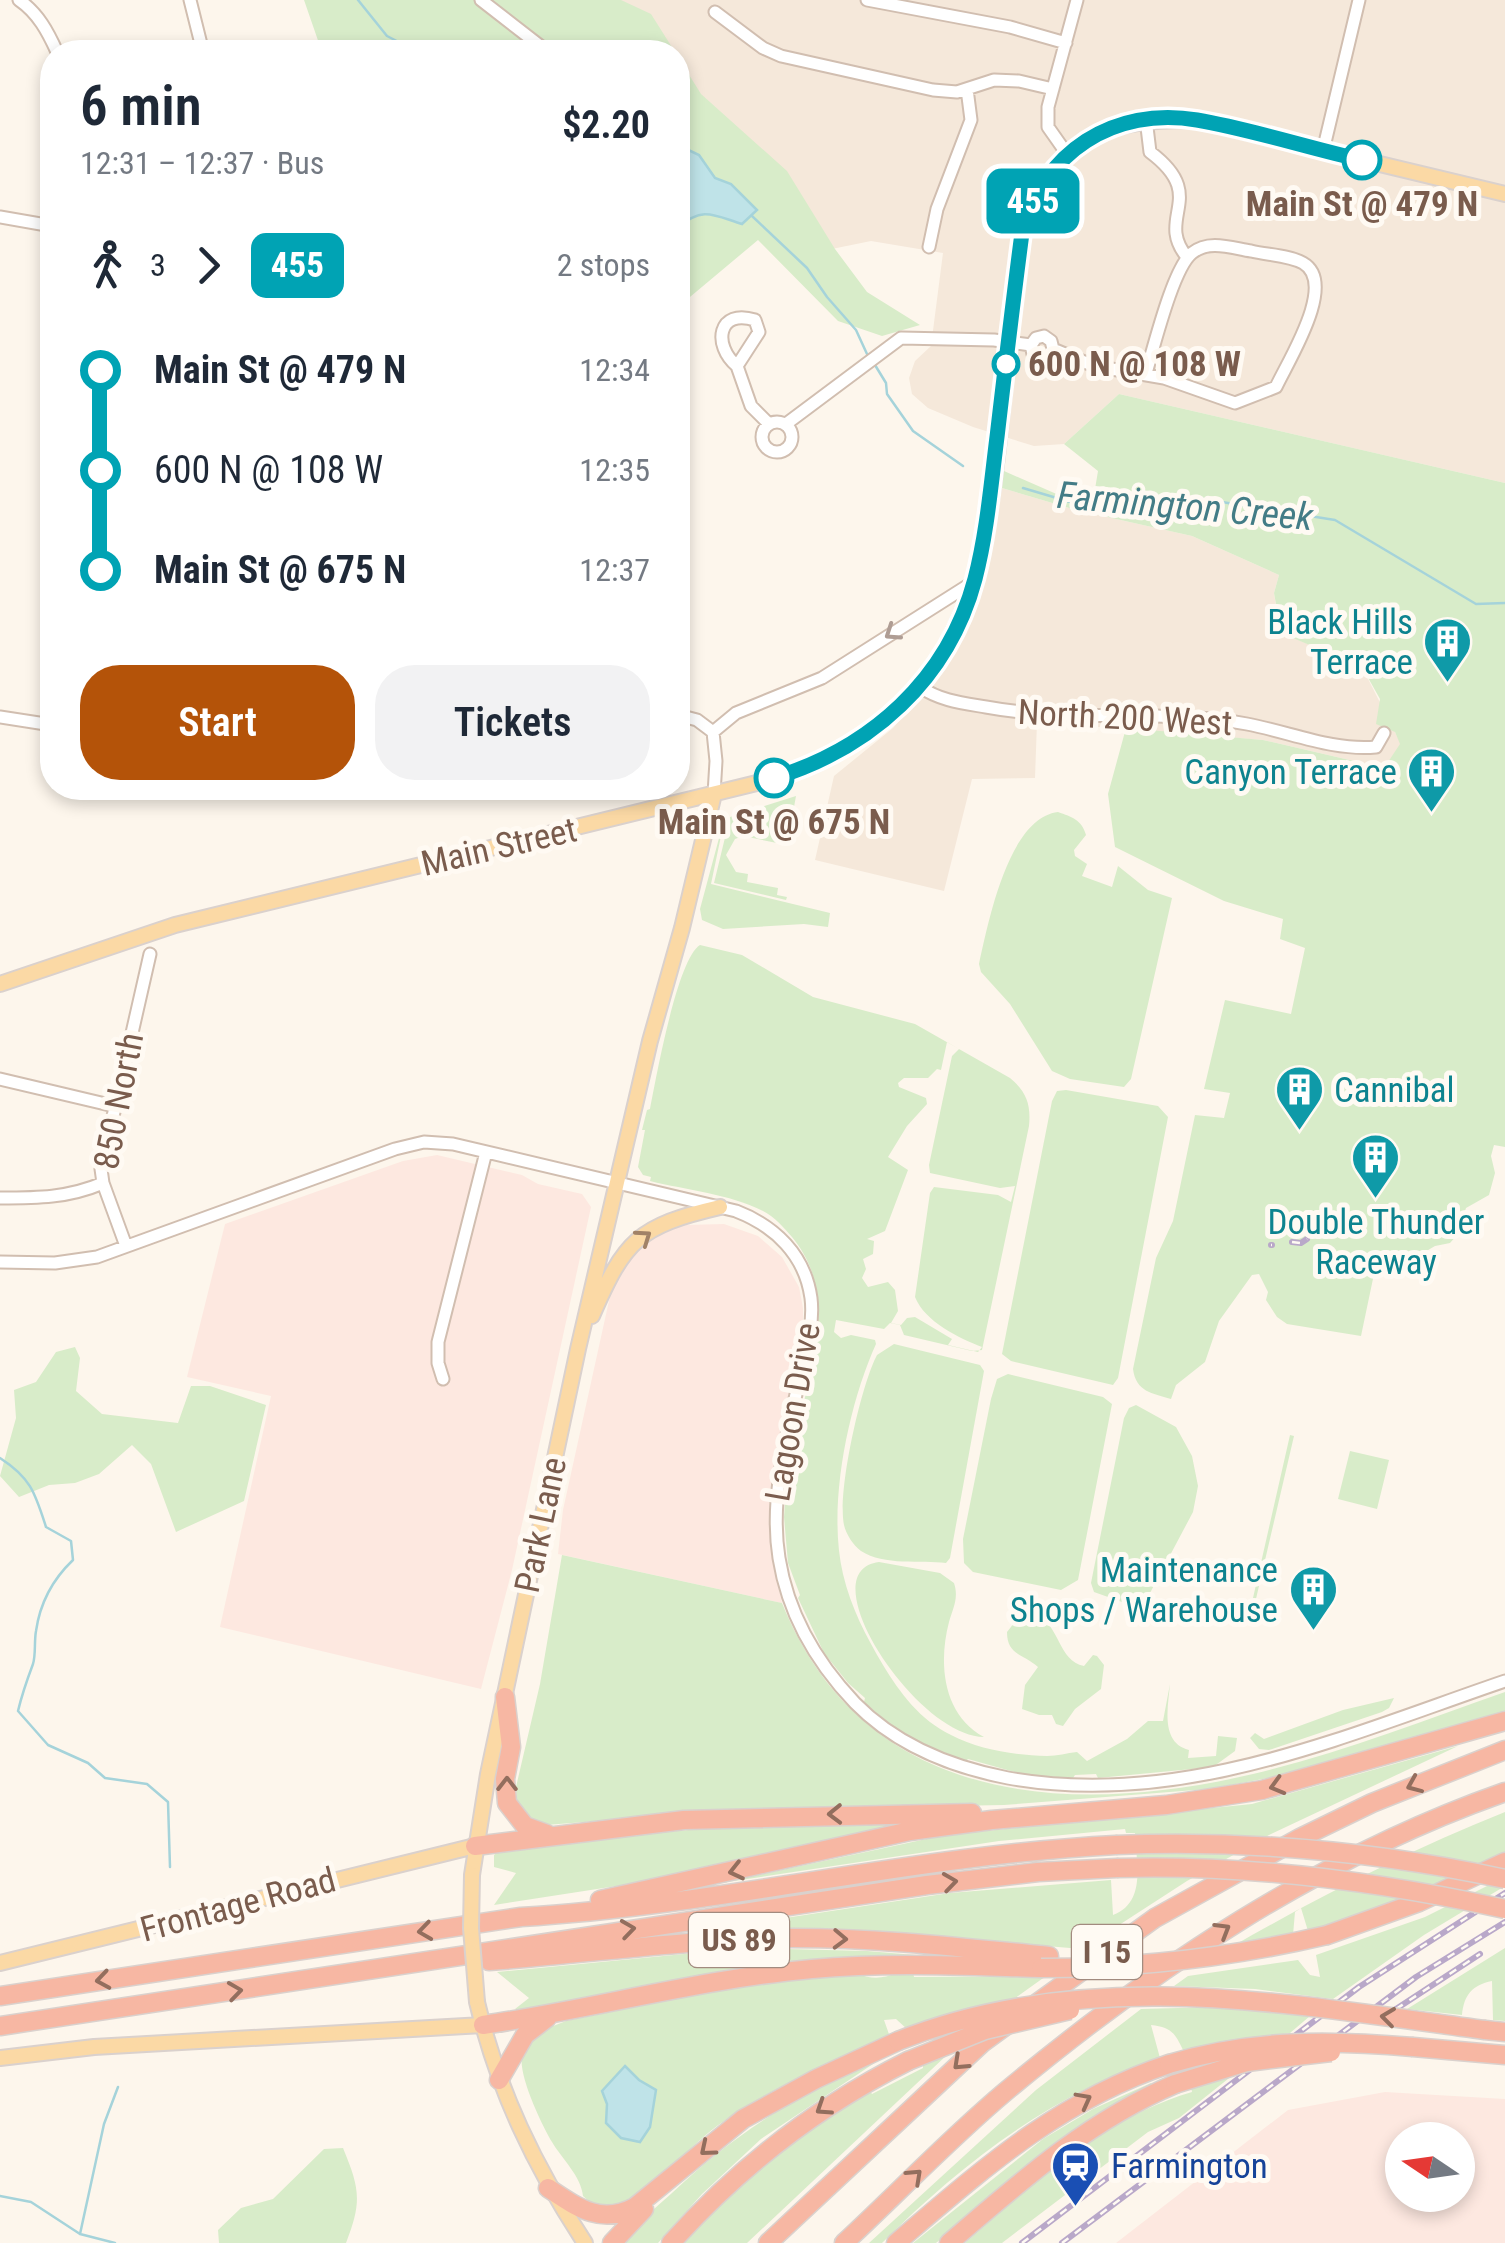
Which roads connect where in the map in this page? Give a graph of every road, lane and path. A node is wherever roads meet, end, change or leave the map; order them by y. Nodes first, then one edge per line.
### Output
1 (19, 0) edge
2 (190, 0) edge
3 (481, 0) edge
4 (868, 0) edge
5 (1076, 0) edge
6 (1358, 0) edge
7 (715, 12) dead end
8 (52, 40) edge
9 (200, 40) edge
10 (533, 40) edge
11 (1066, 43) junction
12 (967, 88) junction
13 (1053, 89) junction
14 (1146, 119) junction
15 (1324, 151) junction
16 (1067, 154) junction
17 (1505, 194) edge
18 (0, 217) edge
19 (40, 224) edge
20 (929, 246) dead end
21 (1188, 258) junction
22 (1008, 342) junction
23 (737, 366) dead end
24 (1146, 374) junction
25 (769, 424) junction
26 (786, 424) junction
27 (974, 582) junction
28 (920, 687) junction
29 (0, 717) edge
30 (690, 718) edge
31 (40, 723) edge
32 (712, 732) junction
33 (1384, 733) dead end
34 (714, 794) junction
35 (689, 800) edge
36 (690, 800) edge
37 (150, 954) dead end
38 (0, 984) edge
39 (0, 1079) edge
40 (114, 1106) junction
41 (486, 1152) junction
42 (102, 1183) junction
43 (616, 1183) junction
44 (0, 1198) edge
45 (720, 1208) junction
46 (126, 1246) junction
47 (0, 1262) edge
48 (578, 1349) junction
49 (444, 1379) dead end
50 (1505, 1681) edge
51 (505, 1697) junction
52 (1505, 1721) edge
53 (1505, 1750) edge
54 (1505, 1792) edge
55 (1073, 1812) junction
56 (563, 1834) junction
57 (476, 1846) junction
58 (1505, 1862) edge
59 (1505, 1879) edge
60 (1505, 1909) edge
61 (521, 1918) junction
62 (1045, 1962) junction
63 (0, 1963) edge
64 (428, 1963) junction
65 (0, 1996) edge
66 (1139, 1998) junction
67 (550, 2016) junction
68 (0, 2026) edge
69 (483, 2026) junction
70 (1505, 2032) edge
71 (1413, 2047) junction
72 (1505, 2056) edge
73 (0, 2058) edge
74 (500, 2080) junction
75 (671, 2179) junction
76 (548, 2188) junction
77 (585, 2243) edge
78 (612, 2243) edge
79 (671, 2243) edge
80 (768, 2243) edge
81 (844, 2243) edge
82 (896, 2243) edge
83 (948, 2243) edge

1 - 8 street
2 - 9 street
3 - 10 street
4 - 11 street
5 - 11 street
6 - 15 street
7 - 12 street
11 - 13 street
12 - 13 street
12 - 20 street
13 - 16 street
14 - 15 main road
14 - 16 main road
14 - 21 street
15 - 17 main road
16 - 22 main road, Main Street
18 - 19 street
21 - 24 street
21 - 24 street
22 - 24 street
22 - 26 street
22 - 27 main road, Main Street
23 - 25 street
25 - 26 street
25 - 26 street
27 - 28 main road, Main Street
27 -> 32 street
28 - 33 street, North 200 West
28 - 34 main road, Main Street
29 - 31 street
30 - 32 street
32 - 34 street
34 - 36 main road, Main Street
34 - 43 main road, Park Lane
35 - 38 main road, Main Street
37 - 40 street, 850 North
39 - 40 street
40 - 42 street, 850 North
41 - 43 street, Lagoon Drive
41 - 46 street, Lagoon Drive
41 - 49 street
42 - 44 street
42 - 46 street, 850 North
43 - 45 street, Lagoon Drive
43 - 48 main road, Park Lane
48 -> 45 main road
45 - 50 street, Lagoon Drive
46 - 47 street, Lagoon Drive
48 - 51 main road, Park Lane
56 -> 51 highway
51 - 57 main road, Park Lane
52 -> 55 highway, US 89
53 -> 80 highway, I 15
81 -> 54 highway, I 15
55 -> 56 highway
55 -> 61 highway, US 89
56 - 57 highway
57 - 63 main road, Frontage Road
57 - 69 main road, Park Lane, bridge
58 - 62 highway, bridge
59 - 61 highway, bridge
64 -> 60 highway, bridge
61 -> 65 highway, US 89
64 -> 62 highway, US 89
62 - 67 highway
68 -> 64 highway, US 89
70 -> 66 highway, bridge
66 -> 75 highway, bridge
66 -> 79 highway, bridge
67 - 69 highway
67 - 74 highway
69 - 73 main road
69 - 74 main road, Park Lane
71 - 72 highway
82 -> 71 highway, bridge
71 - 83 highway, bridge
74 - 76 main road, Park Lane
75 - 76 highway
75 - 78 highway
76 - 77 main road, Park Lane

